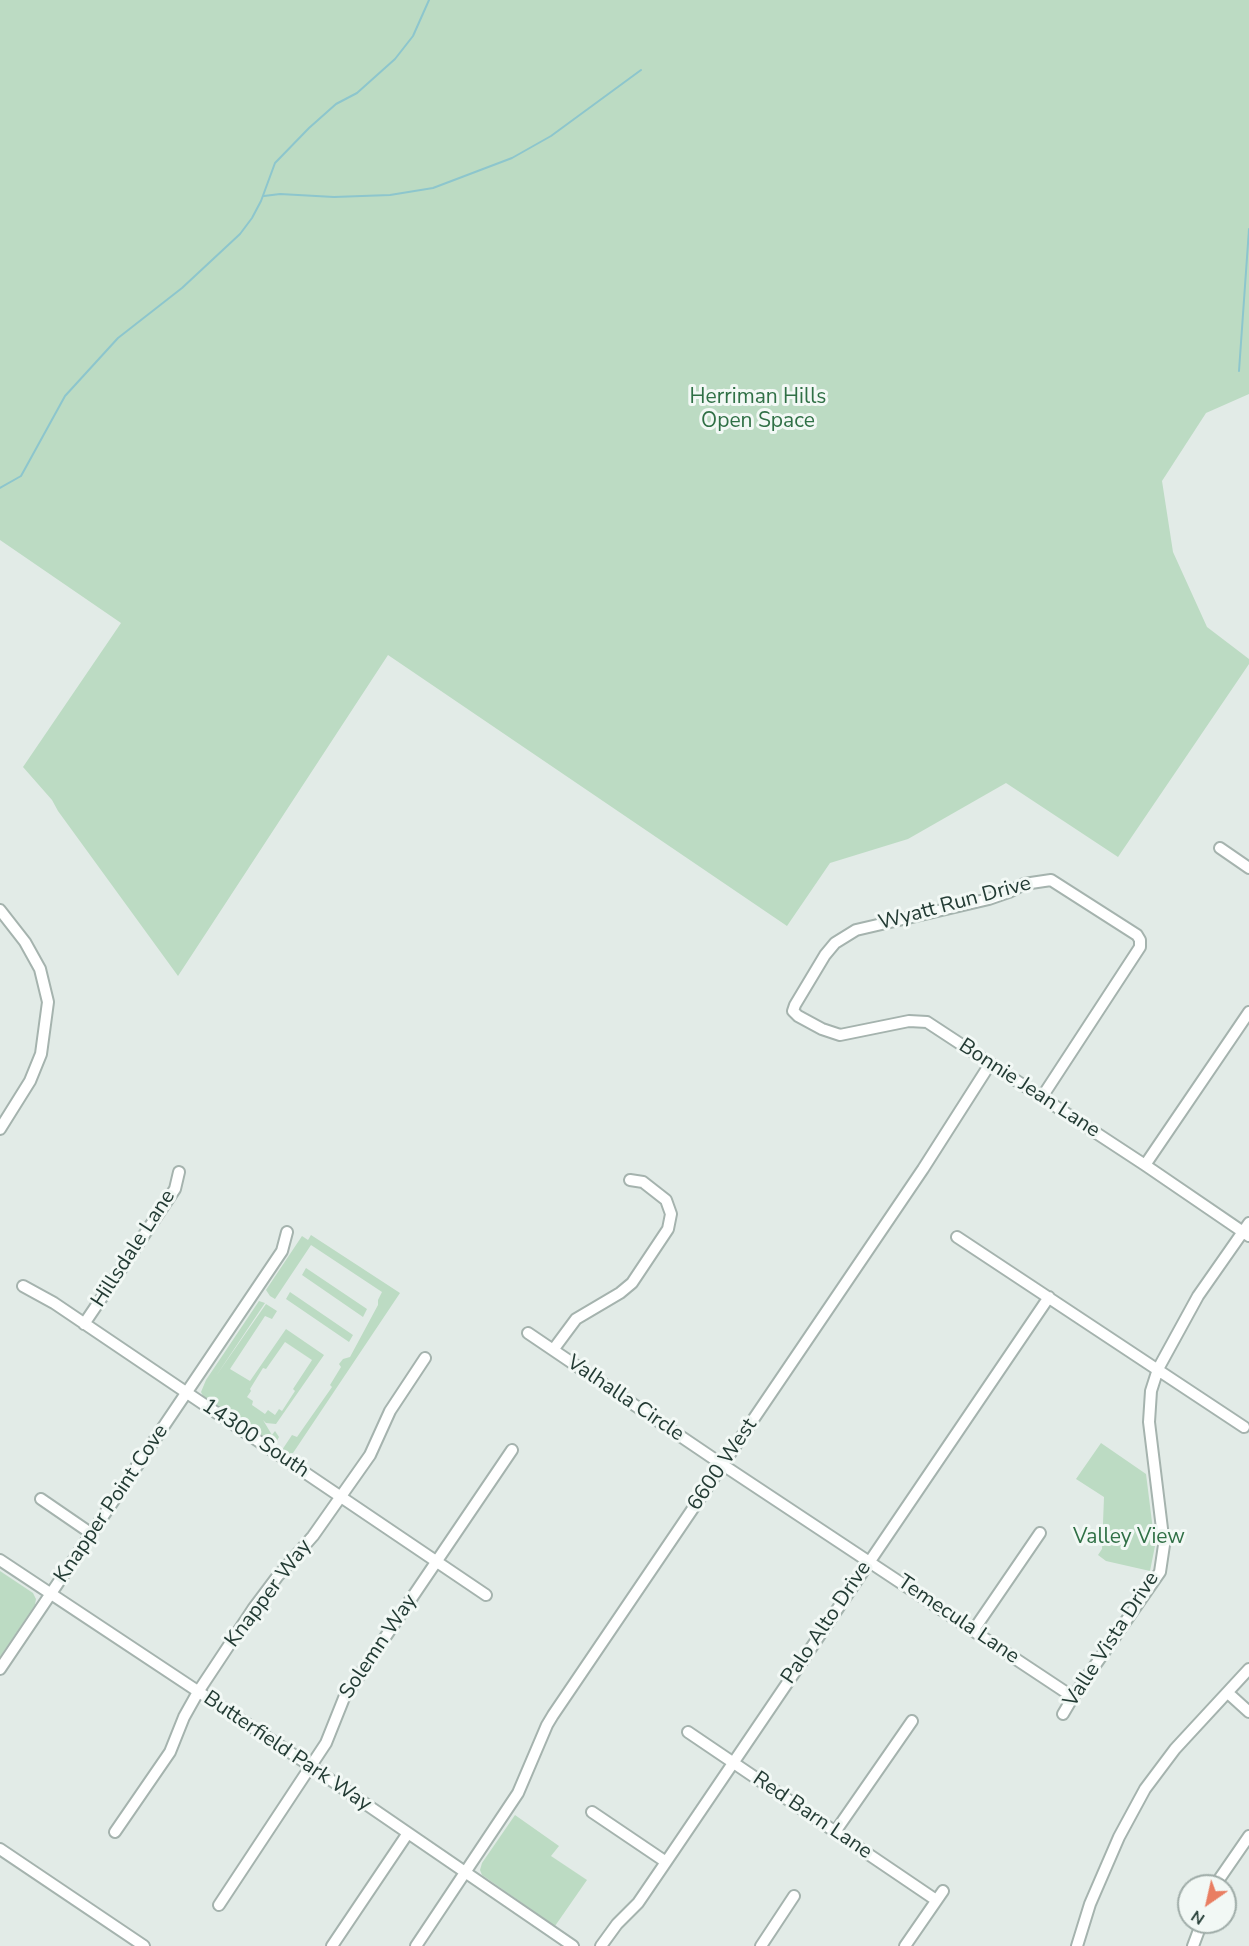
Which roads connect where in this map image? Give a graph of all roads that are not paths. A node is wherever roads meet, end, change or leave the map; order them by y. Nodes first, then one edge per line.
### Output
1 (1220, 848) dead end
2 (1249, 868) edge
3 (0, 910) edge
4 (793, 1011) joint
5 (1249, 1012) edge
6 (990, 1064) junction
7 (1042, 1097) junction
8 (0, 1129) edge
9 (1145, 1165) junction
10 (179, 1172) dead end
11 (630, 1179) dead end
12 (1247, 1230) edge
13 (287, 1232) dead end
14 (957, 1237) dead end
15 (23, 1286) dead end
16 (1049, 1297) junction
17 (84, 1323) junction
18 (528, 1333) dead end
19 (554, 1350) junction
20 (425, 1358) dead end
21 (1158, 1369) junction
22 (187, 1394) junction
23 (1244, 1427) dead end
24 (512, 1450) dead end
25 (723, 1465) junction
26 (341, 1497) junction
27 (41, 1499) dead end
28 (1040, 1533) dead end
29 (92, 1534) junction
30 (0, 1560) edge
31 (870, 1561) junction
32 (436, 1562) junction
33 (51, 1595) junction
34 (486, 1595) dead end
35 (973, 1631) junction
36 (0, 1669) edge
37 (1249, 1669) edge
38 (198, 1692) junction
39 (1228, 1693) junction
40 (1073, 1697) junction
41 (1249, 1712) edge
42 (1063, 1714) dead end
43 (912, 1721) dead end
44 (688, 1732) dead end
45 (733, 1763) junction
46 (310, 1766) junction
47 (592, 1812) dead end
48 (115, 1832) dead end
49 (835, 1832) junction
50 (408, 1833) junction
51 (1249, 1836) edge
52 (0, 1849) edge
53 (666, 1862) junction
54 (466, 1872) junction
55 (1223, 1874) edge
56 (794, 1896) dead end
57 (219, 1905) dead end
58 (144, 1946) edge
59 (332, 1946) edge
60 (416, 1946) edge
61 (573, 1946) edge
62 (601, 1946) edge
63 (761, 1946) edge
64 (905, 1946) edge
65 (1077, 1946) edge

1 - 2 street
3 - 8 street
4 - 6 street, Bonnie Jean Lane
4 - 7 street, Wyatt Run Drive
5 - 9 street
6 - 7 street, Bonnie Jean Lane
6 - 25 street, 6600 West
7 - 9 street, Bonnie Jean Lane
9 - 12 street, Bonnie Jean Lane
10 - 17 street, Hillsdale Lane
11 - 19 street
12 - 21 street, Valle Vista Drive
13 - 22 street, Knapper Point Cove
14 - 16 street
15 - 17 street, 14300 South
16 - 21 street
16 - 31 street, Palo Alto Drive
17 - 22 street, 14300 South
18 - 19 street, Valhalla Circle
19 - 25 street, Valhalla Circle
20 - 26 street, Knapper Way
21 - 23 street
21 - 40 street, Valle Vista Drive
22 - 26 street, 14300 South
22 - 29 street, Knapper Point Cove
24 - 32 street, Solemn Way
25 - 31 street, Temecula Lane
25 - 54 street, 6600 West
26 - 32 street, 14300 South
26 - 38 street, Knapper Way
27 - 29 street
28 - 35 street
29 - 33 street, Knapper Point Cove
30 - 33 street, Butterfield Park Way
31 - 35 street, Temecula Lane
31 - 45 street, Palo Alto Drive
32 - 34 street, 14300 South
32 - 46 street, Solemn Way
33 - 36 street, Knapper Point Cove
33 - 38 street, Butterfield Park Way
35 - 40 street, Temecula Lane
37 - 39 street
38 - 46 street, Butterfield Park Way
38 - 48 street, Knapper Way
39 - 41 street
39 - 65 street
40 - 42 street, Valle Vista Drive
43 - 49 street
44 - 45 street, Red Barn Lane
45 - 49 street, Red Barn Lane
45 - 53 street, Palo Alto Drive
46 - 50 street, Butterfield Park Way
46 - 57 street, Solemn Way
47 - 53 street
49 - 64 street, Red Barn Lane
50 - 54 street, Butterfield Park Way
50 - 59 street
51 - 55 street
52 - 58 street
53 - 62 street, Palo Alto Drive
54 - 60 street, 6600 West
54 - 61 street, Butterfield Park Way
56 - 63 street

